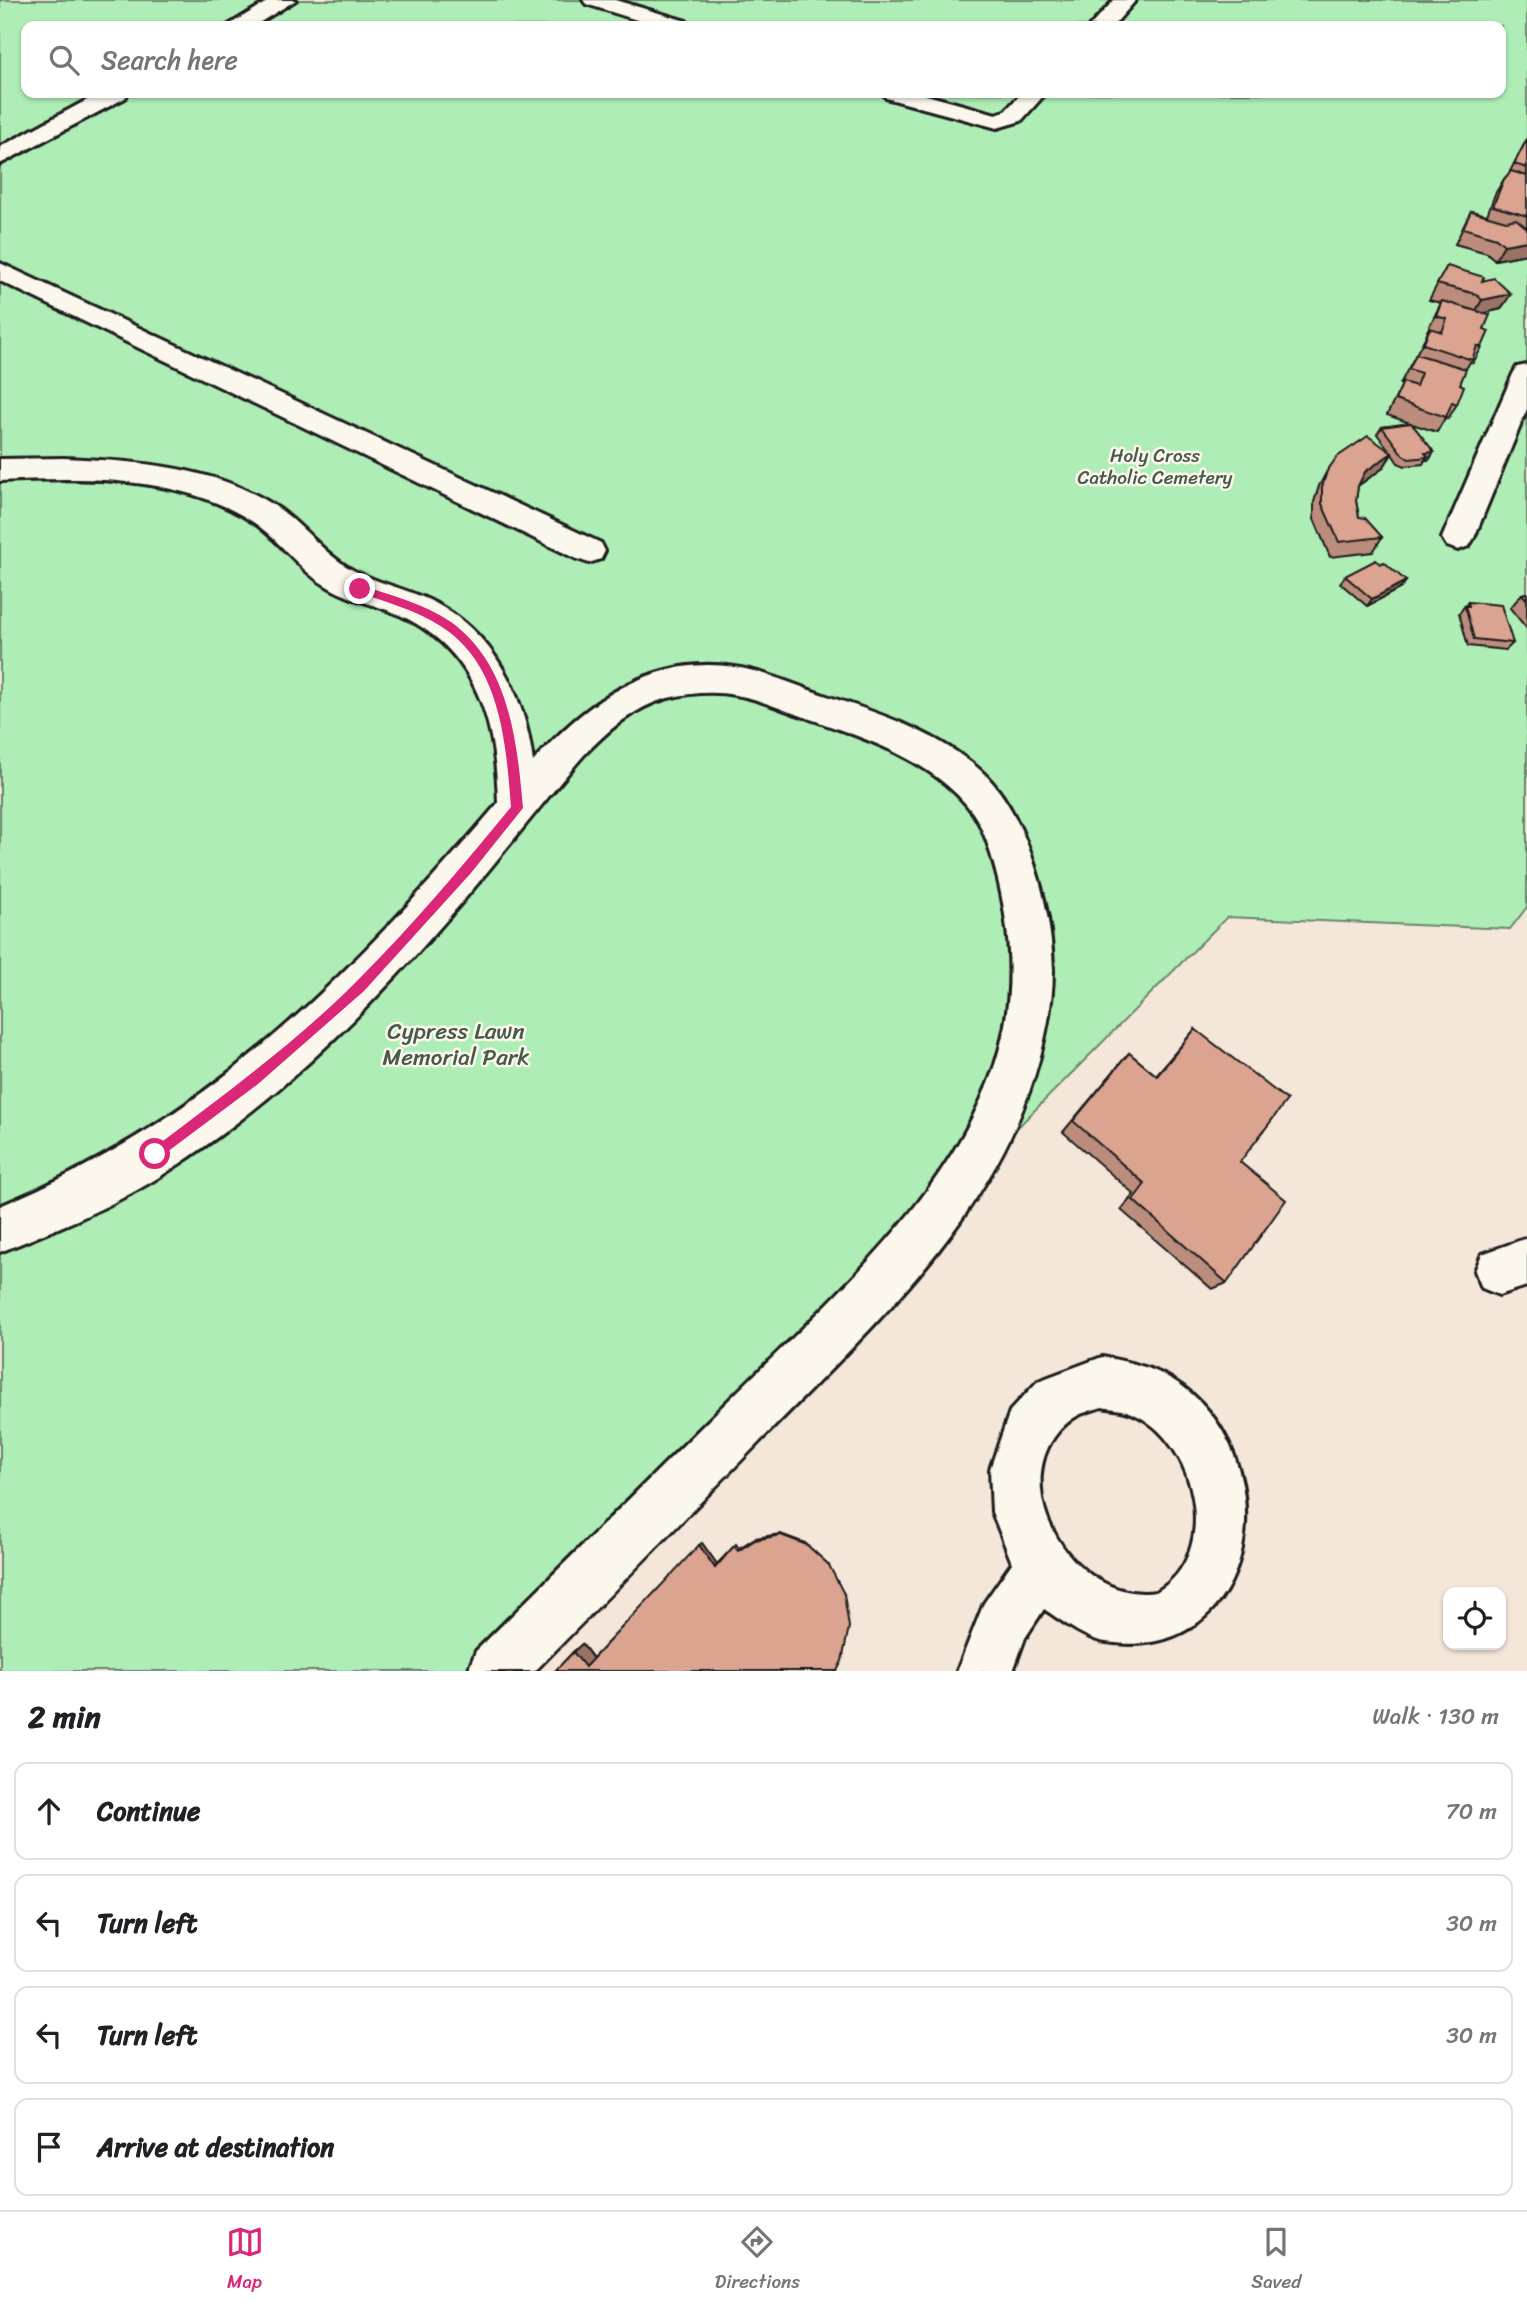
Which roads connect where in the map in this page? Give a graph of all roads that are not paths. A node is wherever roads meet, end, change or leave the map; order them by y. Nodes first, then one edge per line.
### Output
1 (286, 0) edge
2 (593, 0) edge
3 (1126, 0) edge
4 (247, 21) edge
5 (662, 21) edge
6 (1106, 21) edge
7 (108, 98) edge
8 (912, 98) edge
9 (1030, 98) edge
10 (0, 157) edge
11 (0, 271) edge
12 (1527, 374) edge
13 (0, 470) edge
14 (1458, 538) dead end
15 (589, 551) dead end
16 (517, 808) junction
17 (0, 1229) edge
18 (1042, 1566) junction
19 (496, 1671) edge
20 (985, 1671) edge

1 - 4 lane
2 - 5 lane
3 - 6 lane
7 - 10 lane
8 - 9 lane
11 - 15 lane
12 - 14 lane
13 - 16 lane
16 - 17 lane
16 - 19 lane
18 - 18 lane
18 - 20 lane

